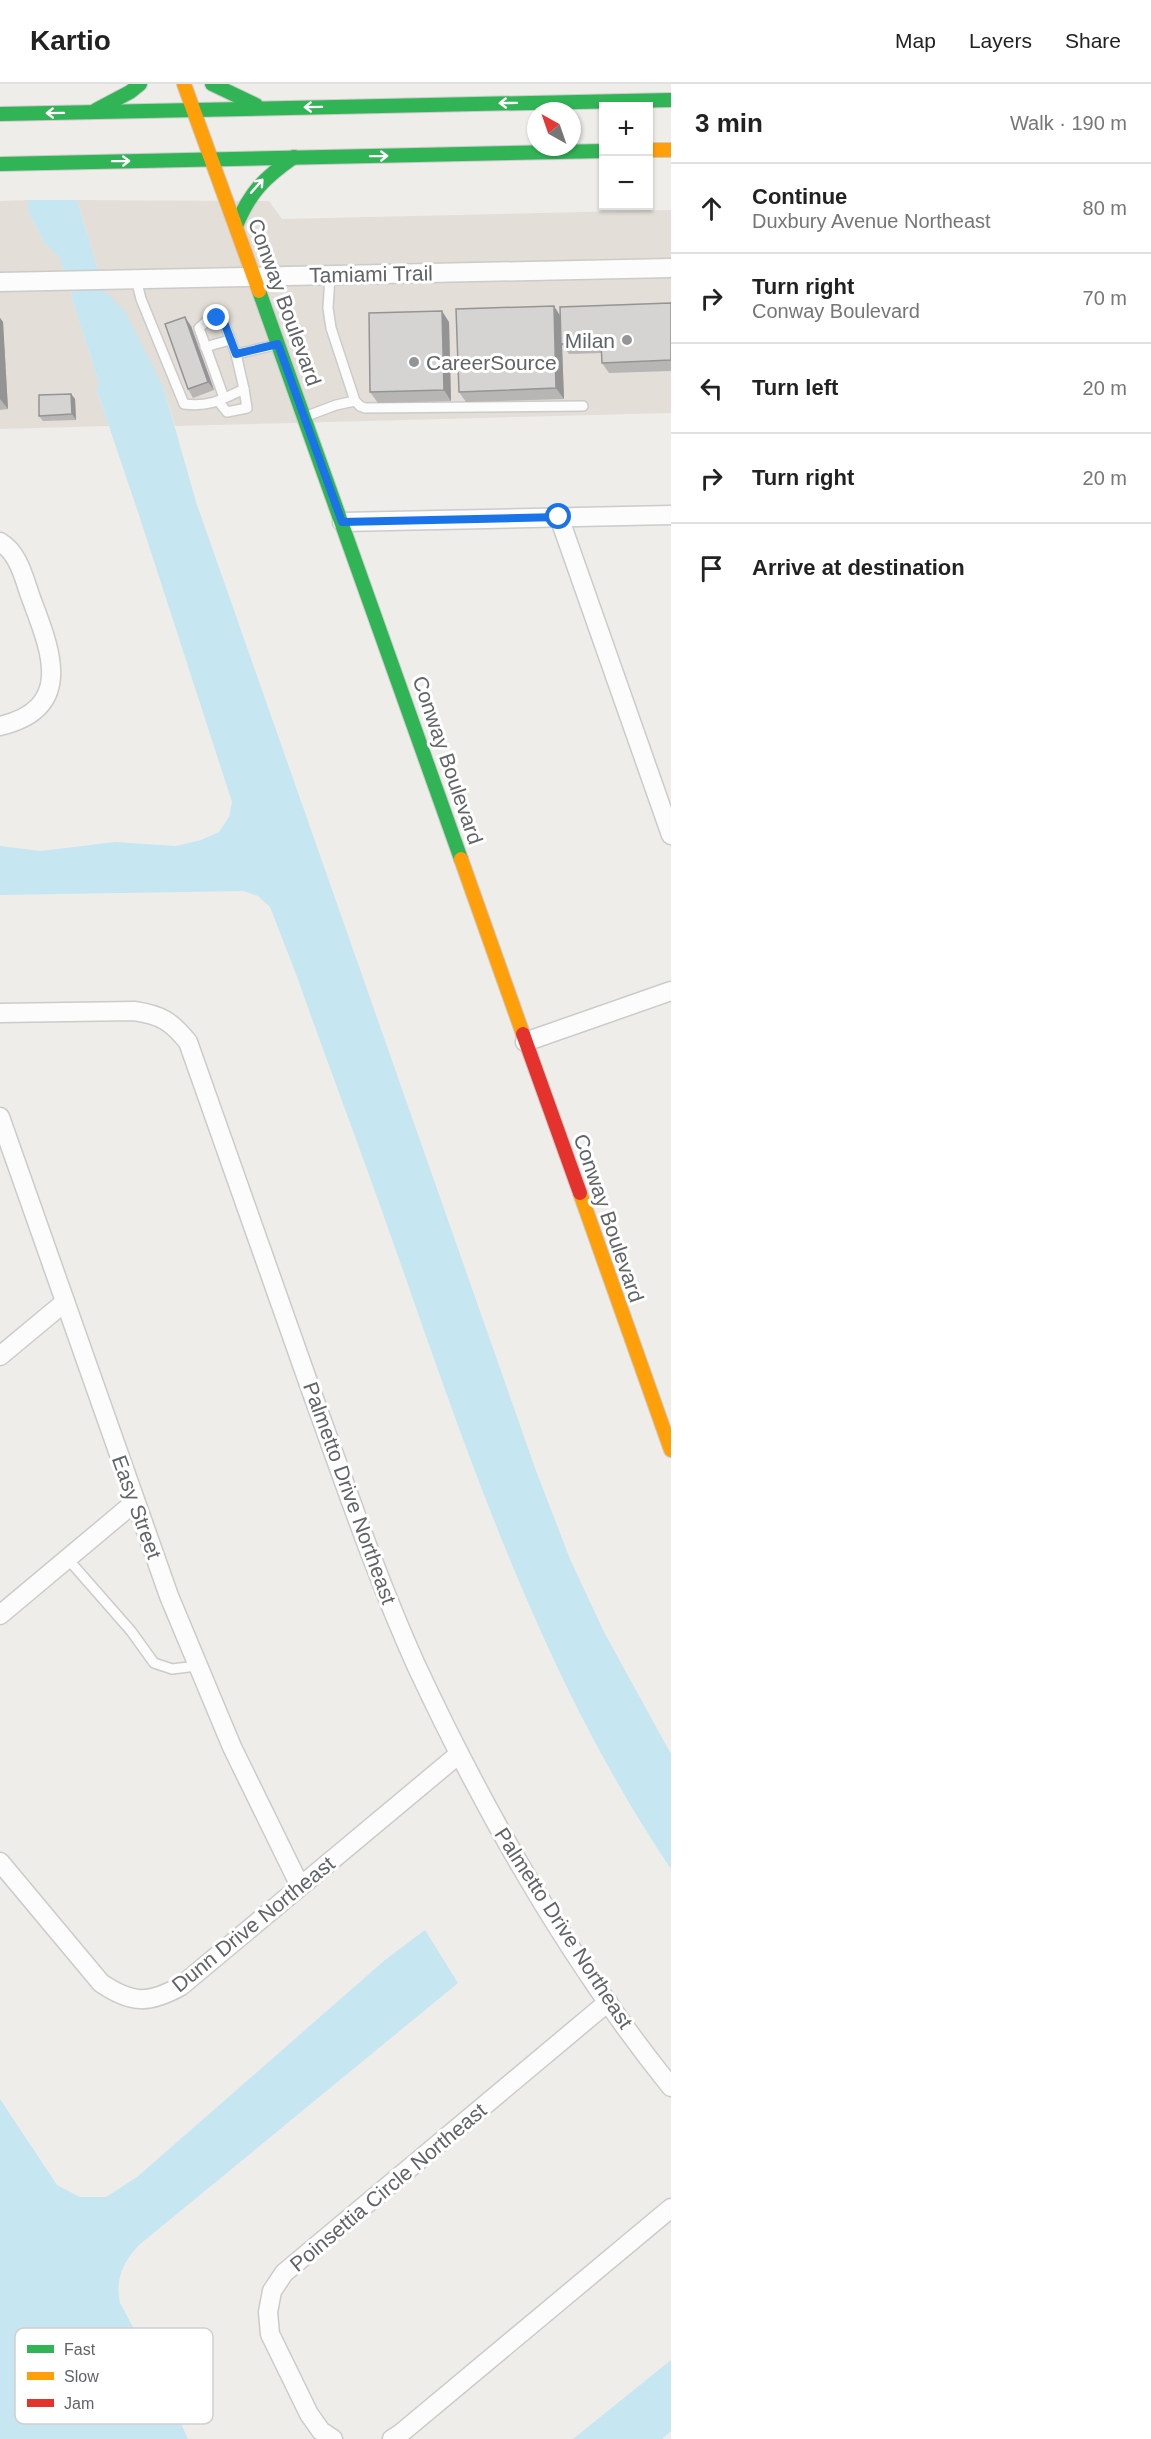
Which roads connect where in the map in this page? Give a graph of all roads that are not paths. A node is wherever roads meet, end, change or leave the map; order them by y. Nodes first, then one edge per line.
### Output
1 (140, 84) edge
2 (184, 84) edge
3 (212, 84) edge
4 (671, 100) edge
5 (264, 108) junction
6 (193, 110) junction
7 (93, 112) junction
8 (0, 114) edge
9 (653, 150) edge
10 (671, 150) edge
11 (599, 151) edge
12 (294, 157) junction
13 (211, 159) junction
14 (0, 164) edge
15 (236, 226) junction
16 (671, 268) edge
17 (330, 275) junction
18 (254, 276) junction
19 (136, 279) junction
20 (0, 282) edge
21 (230, 339) junction
22 (201, 342) junction
23 (278, 344) junction
24 (236, 354) junction
25 (188, 381) edge
26 (176, 385) junction
27 (244, 389) junction
28 (222, 400) junction
29 (355, 400) junction
30 (583, 406) dead end
31 (304, 417) junction
32 (671, 515) edge
33 (559, 517) junction
34 (342, 522) junction
35 (0, 542) edge
36 (0, 726) edge
37 (662, 783) edge
38 (671, 835) edge
39 (671, 991) edge
40 (0, 1013) edge
41 (525, 1042) junction
42 (0, 1117) edge
43 (65, 1302) junction
44 (0, 1356) edge
45 (671, 1450) edge
46 (135, 1502) junction
47 (68, 1558) junction
48 (0, 1615) edge
49 (196, 1666) junction
50 (459, 1754) junction
51 (0, 1863) edge
52 (300, 1887) junction
53 (608, 2002) junction
54 (671, 2087) edge
55 (671, 2208) edge
56 (333, 2439) edge
57 (392, 2439) edge

1 - 7 main road
2 - 6 main road, Conway Boulevard
3 - 5 main road
4 -> 5 main road
5 - 6 main road
6 - 7 main road
6 - 13 main road, Conway Boulevard
7 -> 8 main road
9 - 10 main road
12 -> 11 main road
12 - 13 main road
15 -> 12 main road
14 -> 13 main road
13 - 15 main road, Conway Boulevard
15 - 18 main road, Conway Boulevard
16 - 17 street, Tamiami Trail
17 - 18 street, Tamiami Trail
17 - 29 lane
18 - 19 street, Tamiami Trail
18 - 23 main road, Conway Boulevard
19 - 20 street, Tamiami Trail
19 - 26 lane
21 - 22 lane
21 - 22 lane
21 - 24 lane
22 - 28 lane
23 - 24 lane
23 - 31 main road, Conway Boulevard
24 - 27 lane
25 - 26 lane
26 - 28 lane
27 - 28 lane
27 - 28 lane
29 - 30 lane
29 - 31 lane
31 - 34 main road, Conway Boulevard
32 - 33 street
33 - 34 street
33 - 37 street
34 - 41 main road, Conway Boulevard
35 - 36 street
37 - 38 street
39 - 41 street
40 - 50 street, Palmetto Drive Northeast
41 - 45 main road, Conway Boulevard
42 - 43 street, Easy Street
43 - 44 street
43 - 46 street, Easy Street
46 - 47 street
46 - 49 street, Easy Street
47 - 48 street
47 - 49 lane
49 - 52 street, Easy Street
50 - 52 street, Dunn Drive Northeast
50 - 53 street, Palmetto Drive Northeast
51 - 52 street, Dunn Drive Northeast
53 - 54 street, Palmetto Drive Northeast
53 - 56 street, Poinsettia Circle Northeast
55 - 57 street

